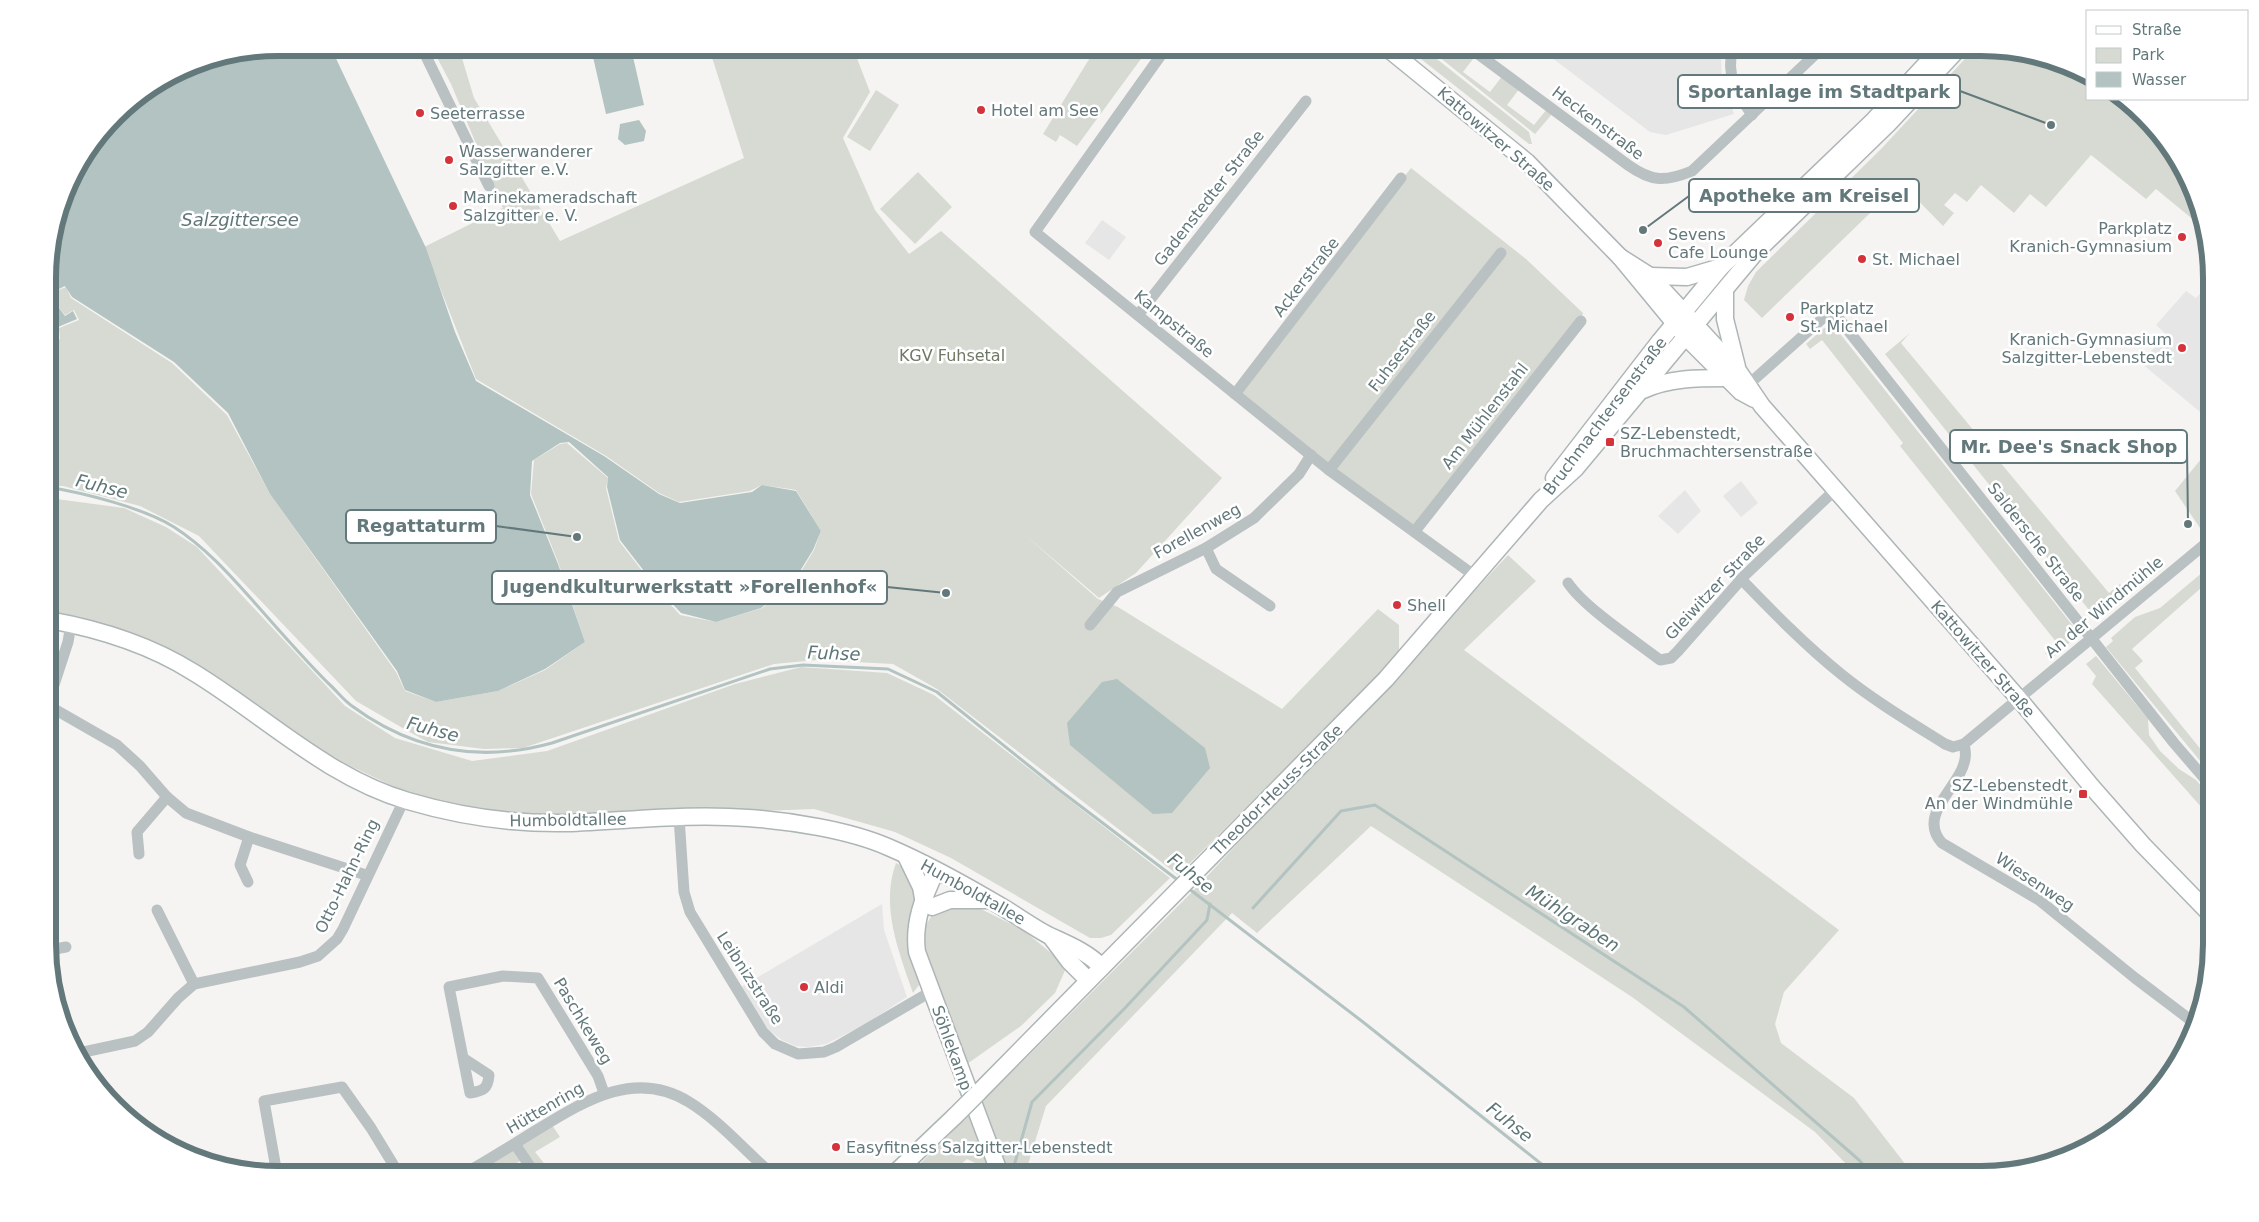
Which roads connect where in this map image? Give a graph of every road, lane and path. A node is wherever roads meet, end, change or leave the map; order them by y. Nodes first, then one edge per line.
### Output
1 (426, 56) edge
2 (1160, 56) edge
3 (1397, 56) edge
4 (1481, 56) edge
5 (1731, 56) edge
6 (1814, 56) edge
7 (1934, 56) edge
8 (1952, 56) edge
9 (1306, 101) dead end
10 (1752, 114) junction
11 (1401, 178) dead end
12 (489, 186) dead end
13 (1501, 252) dead end
14 (1620, 257) junction
15 (1721, 267) junction
16 (1650, 276) junction
17 (1726, 290) junction
18 (1138, 315) junction
19 (1680, 318) junction
20 (1581, 321) dead end
21 (1691, 331) junction
22 (1738, 378) junction
23 (1640, 391) junction
24 (1234, 394) junction
25 (1758, 401) junction
26 (1311, 456) junction
27 (1329, 470) junction
28 (1836, 489) junction
29 (1541, 500) junction
30 (1415, 531) junction
31 (2203, 546) edge
32 (1206, 548) junction
33 (1475, 576) junction
34 (1741, 579) junction
35 (1568, 583) dead end
36 (1270, 606) dead end
37 (56, 621) edge
38 (71, 624) junction
39 (1090, 625) dead end
40 (2092, 638) junction
41 (56, 676) edge
42 (2019, 699) junction
43 (56, 710) edge
44 (1964, 744) junction
45 (2203, 777) edge
46 (167, 797) junction
47 (404, 800) junction
48 (679, 817) junction
49 (249, 837) junction
50 (139, 854) dead end
51 (906, 856) junction
52 (366, 875) junction
53 (943, 875) junction
54 (248, 882) dead end
55 (990, 900) junction
56 (927, 902) junction
57 (2203, 908) edge
58 (157, 910) dead end
59 (1050, 936) junction
60 (66, 947) dead end
61 (56, 949) edge
62 (1102, 967) junction
63 (1088, 980) junction
64 (194, 984) junction
65 (932, 991) junction
66 (2189, 1019) edge
67 (84, 1052) edge
68 (463, 1058) dead end
69 (604, 1093) junction
70 (514, 1144) junction
71 (746, 1152) junction
72 (276, 1166) edge
73 (394, 1166) edge
74 (477, 1166) edge
75 (529, 1166) edge
76 (756, 1166) edge
77 (763, 1166) edge
78 (902, 1166) edge
79 (997, 1166) edge

1 - 12 street
2 - 18 street, Kampstraße
3 - 14 street, Kattowitzer Straße
4 - 10 street, Heckenstraße
5 - 10 street
6 - 10 street, Heckenstraße
7 - 15 street, Bruchmachtersenstraße
8 - 17 street, Bruchmachtersenstraße
9 - 18 street, Gadenstedter Straße
11 - 24 street, Ackerstraße
13 - 27 street, Fuhsestraße
14 - 16 street, Kattowitzer Straße
14 - 19 street, Kattowitzer Straße
15 - 16 street
15 - 19 street, Bruchmachtersenstraße
16 - 19 street, Kattowitzer Straße
17 - 21 street, Bruchmachtersenstraße
17 - 22 street
18 - 24 street, Kampstraße
19 - 21 street, Kattowitzer Straße
19 - 29 street, Bruchmachtersenstraße
20 - 30 street, Am Mühlenstahl
21 - 22 street, Kattowitzer Straße
21 - 23 street, Bruchmachtersenstraße
22 - 23 street
22 - 25 street, Kattowitzer Straße
22 - 25 street, Kattowitzer Straße
22 - 40 street, Saldersche Straße
23 - 29 street, Bruchmachtersenstraße
24 - 26 street, Kampstraße
25 - 28 street, Kattowitzer Straße
26 - 27 street, Kampstraße
26 - 32 street, Forellenweg
27 - 30 street, Kampstraße
28 - 34 street, Gleiwitzer Straße
28 - 42 street, Kattowitzer Straße
29 - 33 street, Theodor-Heuss-Straße
30 - 33 street, Kampstraße
31 - 40 street, An der Windmühle
32 - 36 street
32 - 39 street, Forellenweg
33 - 62 street, Theodor-Heuss-Straße
34 - 35 street, Gleiwitzer Straße
34 - 44 street
37 - 38 street, Humboldtallee
38 - 41 street
38 - 47 street, Humboldtallee
40 - 42 street, An der Windmühle
40 - 45 street, Saldersche Straße
42 - 44 street
42 - 57 street, Kattowitzer Straße
43 - 46 street
44 - 66 street, Wiesenweg
46 - 49 street
46 - 50 street
47 - 48 street, Humboldtallee
47 - 52 street, Otto-Hahn-Ring
48 - 51 street, Humboldtallee
48 - 65 street, Leibnizstraße
49 - 52 street
49 - 54 street
51 - 53 street, Humboldtallee
51 - 56 street
52 - 64 street, Otto-Hahn-Ring
53 - 55 street, Humboldtallee
53 - 56 street
55 - 56 street
55 - 59 street, Humboldtallee
56 - 65 street, Söhlekamp
58 - 64 street
59 - 62 street, Humboldtallee
59 - 63 street, Humboldtallee
60 - 61 street
62 - 63 street, Theodor-Heuss-Straße
63 - 78 street, Theodor-Heuss-Straße, bridge
64 - 67 street
65 - 79 street, Söhlekamp
68 - 69 street, Paschkeweg
69 - 70 street, Hüttenring
69 - 71 street, Hüttenring
70 - 74 street, Hüttenring
70 - 75 street
71 - 76 street, Hüttenring
71 - 77 street, Hüttenring
72 - 73 street

